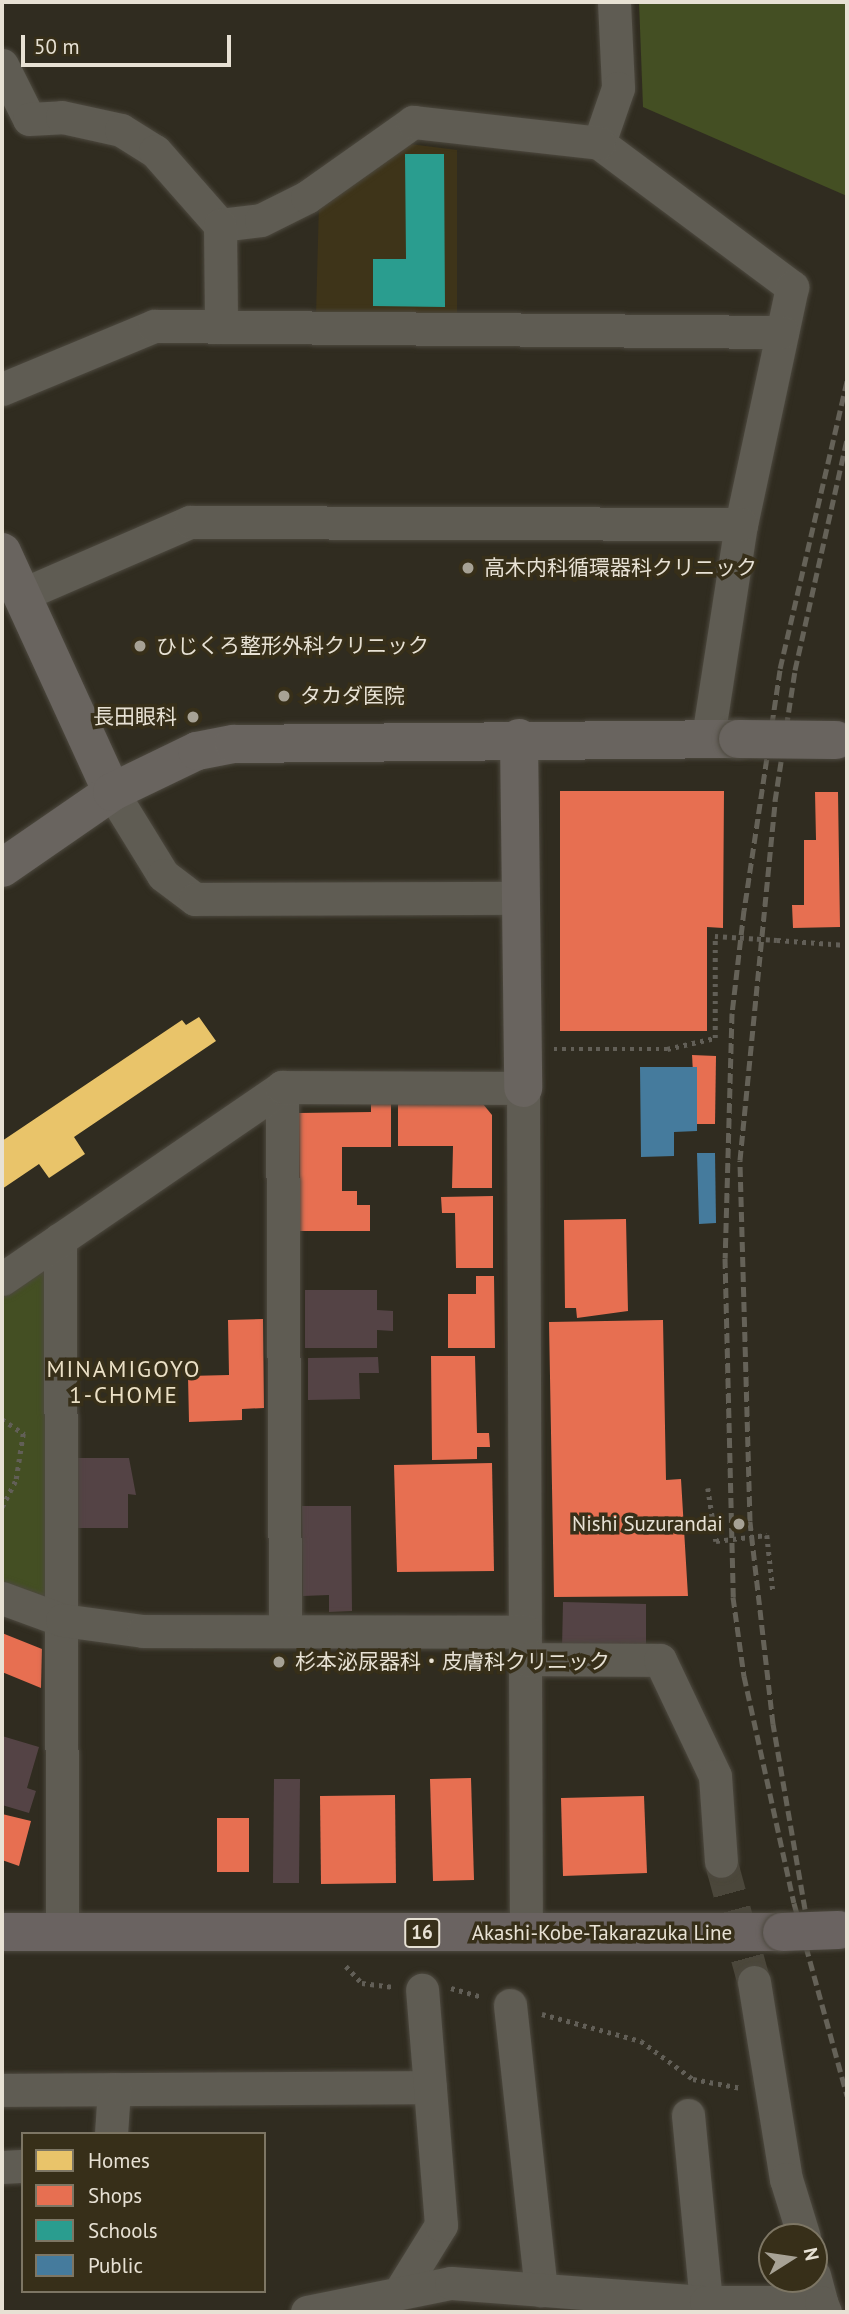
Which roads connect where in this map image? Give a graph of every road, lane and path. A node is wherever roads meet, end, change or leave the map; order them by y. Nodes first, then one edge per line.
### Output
1 (614, 2) edge
2 (2, 65) edge
3 (599, 143) junction
4 (220, 225) junction
5 (222, 327) junction
6 (782, 332) junction
7 (2, 389) edge
8 (741, 524) junction
9 (2, 552) edge
10 (21, 595) junction
11 (519, 738) junction
12 (723, 739) junction
13 (841, 740) edge
14 (112, 792) junction
15 (2, 868) edge
16 (520, 898) junction
17 (846, 946) edge
18 (546, 1049) dead end
19 (282, 1087) junction
20 (523, 1088) junction
21 (60, 1239) junction
22 (2, 1279) edge
23 (23, 1434) dead end
24 (708, 1489) dead end
25 (2, 1507) edge
26 (774, 1591) dead end
27 (2, 1598) edge
28 (62, 1620) junction
29 (285, 1630) junction
30 (525, 1646) junction
31 (721, 1861) tunnel mouth
32 (2, 1904) edge
33 (62, 1931) junction
34 (843, 1931) edge
35 (2, 1932) edge
36 (526, 1934) junction
37 (346, 1966) dead end
38 (754, 1982) tunnel mouth
39 (422, 1990) junction
40 (510, 2005) junction
41 (430, 2087) junction
42 (114, 2089) junction
43 (2, 2090) edge
44 (771, 2094) junction
45 (688, 2115) dead end
46 (111, 2132) edge
47 (2, 2166) edge
48 (21, 2166) edge
49 (801, 2223) edge
50 (541, 2290) junction
51 (399, 2292) junction
52 (820, 2296) edge
53 (706, 2302) junction
54 (307, 2312) edge

1 - 3 street
2 - 4 street
3 - 4 street
3 - 6 street
4 - 5 street
5 - 6 street
5 - 7 street
6 - 8 street
8 - 10 street
8 - 12 street
9 - 10 street
10 - 14 street
11 - 12 street
11 - 14 street
11 - 16 street
12 - 13 street, bridge
14 - 15 street
14 - 16 street
16 - 20 street
17 - 18 path, bridge
19 - 20 street
19 - 21 street
19 - 29 street
20 - 30 street
21 - 22 street
21 - 28 street
23 - 25 path
24 - 26 path, bridge
27 - 28 street
28 - 29 street
28 - 33 street
29 - 30 street
30 - 31 street
30 - 36 street
32 - 33 main road, Akashi-Kobe-Takarazuka Line / 16
33 - 35 main road, Akashi-Kobe-Takarazuka Line / 16
33 - 36 main road, Akashi-Kobe-Takarazuka Line / 16
34 - 36 main road, Akashi-Kobe-Takarazuka Line / 16, bridge
37 - 39 path
38 - 44 street
39 - 40 path
39 - 41 street
40 - 44 path
40 - 50 street
41 - 42 street
41 - 51 street
42 - 43 street
42 - 46 street
44 - 49 street
45 - 53 street
47 - 48 street
50 - 51 street
50 - 53 street
51 - 54 street
52 - 53 street

